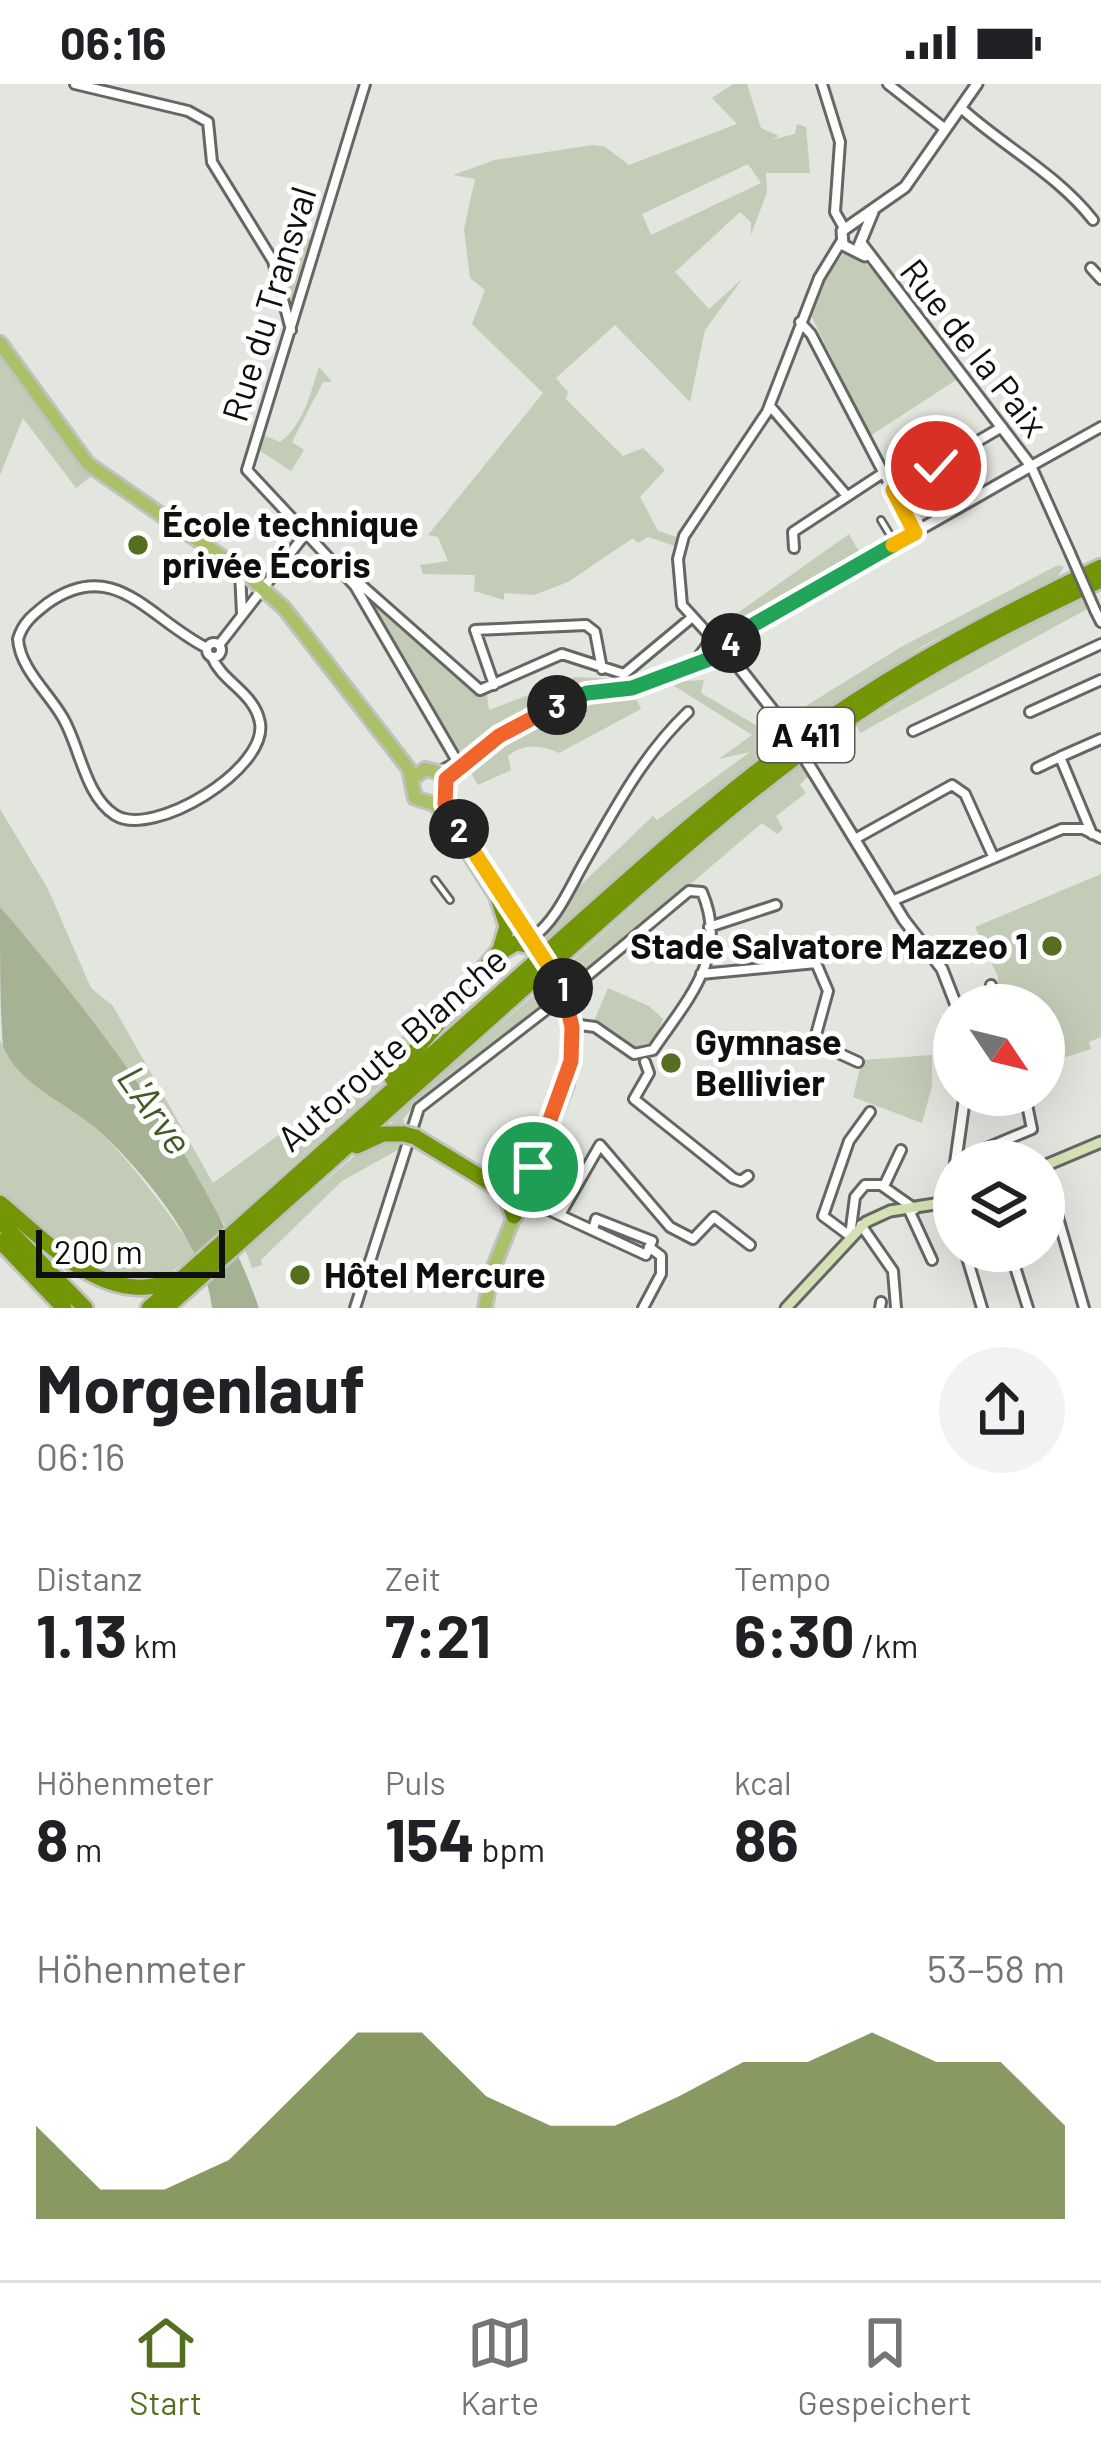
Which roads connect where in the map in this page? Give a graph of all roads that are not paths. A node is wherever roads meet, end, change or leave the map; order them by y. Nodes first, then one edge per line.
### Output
1 (75, 84) edge
2 (365, 84) edge
3 (822, 84) edge
4 (888, 84) edge
5 (977, 84) edge
6 (961, 108) junction
7 (944, 128) junction
8 (878, 207) junction
9 (1094, 220) dead end
10 (849, 227) junction
11 (853, 243) junction
12 (1091, 268) dead end
13 (1101, 279) edge
14 (800, 322) junction
15 (291, 330) junction
16 (0, 343) edge
17 (770, 406) junction
18 (1002, 427) junction
19 (1101, 427) edge
20 (1031, 466) junction
21 (886, 471) junction
22 (893, 490) junction
23 (847, 496) junction
24 (881, 520) dead end
25 (306, 533) junction
26 (915, 533) junction
27 (895, 544) junction
28 (794, 548) dead end
29 (1101, 567) edge
30 (239, 569) junction
31 (1101, 580) edge
32 (358, 583) dead end
33 (264, 588) junction
34 (245, 601) junction
35 (282, 606) junction
36 (242, 616) junction
37 (690, 619) junction
38 (1101, 622) edge
39 (1101, 644) edge
40 (720, 645) junction
41 (215, 651) junction
42 (602, 670) junction
43 (1101, 680) edge
44 (494, 685) junction
45 (688, 712) dead end
46 (1030, 712) dead end
47 (913, 731) dead end
48 (1101, 739) edge
49 (482, 747) junction
50 (1060, 757) junction
51 (457, 761) junction
52 (1037, 768) dead end
53 (416, 775) junction
54 (443, 775) junction
55 (439, 801) junction
56 (1097, 831) edge
57 (855, 839) junction
58 (992, 854) junction
59 (435, 880) dead end
60 (450, 900) dead end
61 (499, 901) junction
62 (892, 901) junction
63 (776, 905) dead end
64 (710, 927) junction
65 (496, 956) junction
66 (540, 957) junction
67 (701, 974) junction
68 (948, 984) edge
69 (562, 999) junction
70 (578, 1027) junction
71 (653, 1050) junction
72 (634, 1054) junction
73 (645, 1062) junction
74 (857, 1063) dead end
75 (870, 1112) dead end
76 (1029, 1116) edge
77 (345, 1131) junction
78 (1005, 1140) edge
79 (1101, 1142) edge
80 (902, 1150) dead end
81 (1065, 1158) edge
82 (334, 1161) junction
83 (748, 1176) dead end
84 (884, 1186) junction
85 (521, 1197) junction
86 (0, 1203) edge
87 (933, 1206) edge
88 (913, 1210) junction
89 (561, 1213) junction
90 (514, 1216) junction
91 (0, 1221) edge
92 (252, 1224) junction
93 (861, 1225) junction
94 (594, 1226) junction
95 (850, 1236) junction
96 (0, 1241) edge
97 (1065, 1242) edge
98 (750, 1245) dead end
99 (650, 1247) junction
100 (932, 1260) dead end
101 (971, 1272) edge
102 (1017, 1272) edge
103 (189, 1280) junction
104 (64, 1308) edge
105 (85, 1308) edge
106 (148, 1308) edge
107 (166, 1308) edge
108 (177, 1308) edge
109 (355, 1308) edge
110 (484, 1308) edge
111 (643, 1308) edge
112 (786, 1308) edge
113 (896, 1308) edge
114 (982, 1308) edge
115 (1028, 1308) edge
116 (1084, 1308) edge

1 - 15 street
2 - 15 street, Rue du Transval
3 - 10 street
4 - 7 street
5 - 6 street
6 - 7 street
6 - 9 street
7 - 8 street
8 - 10 street
8 - 11 street
10 - 11 street, Rue de la Paix
10 - 11 street
11 - 14 street
11 - 18 street, Rue de la Paix
12 - 13 street
14 - 17 street
14 - 21 street
15 - 25 street, Rue du Transval
16 - 30 main road
17 - 23 street
17 - 37 street
18 - 20 street, Rue de la Paix
18 - 22 street
19 - 20 street
20 - 26 street
20 - 38 street, bridge
21 - 22 street
21 - 23 street
22 - 26 street
23 - 28 street
24 - 27 street
25 - 33 street
25 - 51 street, Rue du Transval
26 - 27 street
27 - 40 street
29 - 66 highway, Autoroute Blanche / A 411
30 - 33 main road
30 - 34 street
31 - 66 highway, Autoroute Blanche / A 411
32 - 44 street
33 - 34 street
33 - 35 main road
33 - 36 street
34 - 36 street
35 - 36 street
35 - 53 main road
36 - 41 street
37 - 40 street
37 - 42 street
39 - 47 street
40 - 49 street
40 - 57 street, bridge
41 - 41 street
42 - 44 street
42 - 44 street
43 - 46 street
45 - 66 street
48 - 50 street
49 - 51 street
49 - 54 street
50 - 52 street
50 - 56 street
51 - 54 street
53 - 54 main road
53 - 55 main road
54 - 55 main road
55 - 61 main road
55 - 66 main road
56 - 58 street
57 - 58 street
57 - 62 street
58 - 62 street
59 - 60 street
61 - 65 highway
61 - 66 main road
62 - 68 street
63 - 64 street
64 - 67 street
64 - 69 street
65 - 66 highway
65 - 77 highway
66 - 69 main road
66 - 69 main road
66 - 77 highway, Autoroute Blanche / A 411
66 - 82 highway, Autoroute Blanche / A 411
67 - 71 street
67 - 74 street
69 - 70 main road
69 - 109 street
70 - 72 street
70 - 85 main road
71 - 72 street
71 - 73 street
72 - 73 street
73 - 83 street
75 - 95 street
76 - 78 street
77 - 92 highway, Autoroute Blanche / A 411
79 - 81 main road
80 - 84 street
82 - 90 highway
82 - 92 highway, Autoroute Blanche / A 411
84 - 88 street
84 - 95 street
85 - 89 street
85 - 90 main road
86 - 103 highway
87 - 88 main road
88 - 93 main road
88 - 100 street
89 - 94 street
89 - 98 street
90 - 110 main road
91 - 105 highway
92 - 103 highway, Autoroute Blanche / A 411
93 - 95 main road
93 - 113 street
94 - 99 street
94 - 99 street
95 - 112 main road
96 - 104 highway
97 - 116 street
99 - 111 street
101 - 114 street
102 - 115 street
103 - 106 highway, Autoroute Blanche / A 411
103 - 107 highway, Autoroute Blanche / A 411
103 - 108 highway, A 411

